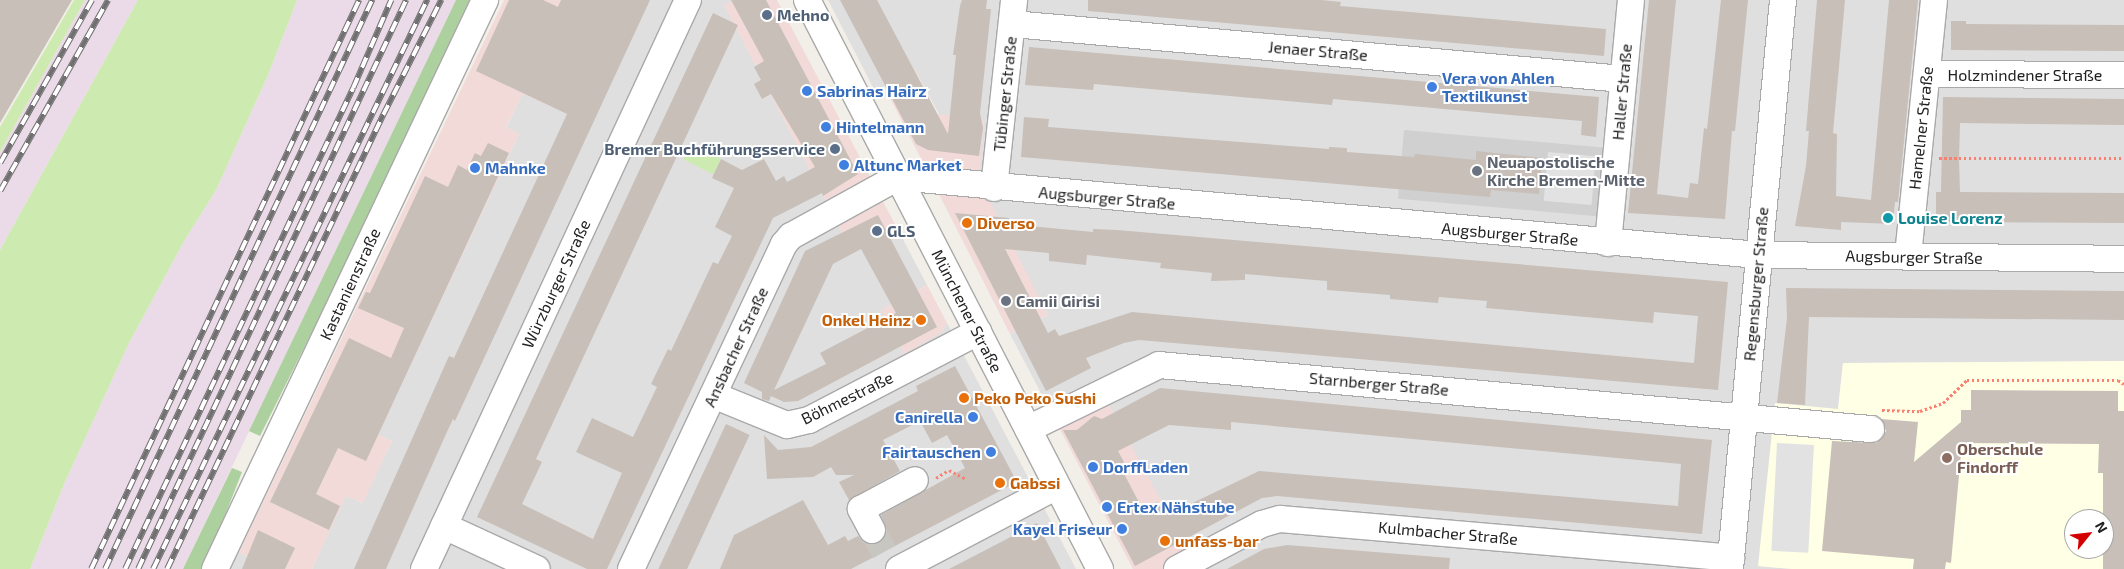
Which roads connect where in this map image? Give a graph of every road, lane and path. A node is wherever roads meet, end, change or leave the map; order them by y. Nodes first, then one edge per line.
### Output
1 (485, 0) edge
2 (688, 0) edge
3 (807, 0) edge
4 (1631, 0) edge
5 (1783, 0) edge
6 (1934, 0) edge
7 (1014, 12) edge
8 (1927, 74) junction
9 (2124, 75) edge
10 (1623, 79) junction
11 (687, 154) dead end
12 (691, 156) dead end
13 (1918, 158) junction
14 (2124, 158) edge
15 (898, 178) junction
16 (994, 188) junction
17 (1608, 243) junction
18 (1759, 255) junction
19 (1908, 256) junction
20 (2124, 259) edge
21 (978, 332) junction
22 (2124, 384) edge
23 (713, 395) junction
24 (1744, 418) junction
25 (1871, 419) joint
26 (1028, 429) junction
27 (966, 479) dead end
28 (914, 480) joint
29 (1057, 486) junction
30 (444, 526) junction
31 (887, 555) edge
32 (1730, 564) edge
33 (215, 569) edge
34 (424, 569) edge
35 (537, 569) edge
36 (631, 569) edge
37 (1100, 569) edge
38 (1177, 569) edge

1 - 33 street, Kastanienstraße
2 - 30 street, Würzburger Straße
3 - 15 street, Münchener Straße
4 - 10 street, Haller Straße
5 - 18 street, Regensburger Straße
6 - 8 street, Hamelner Straße
7 - 10 street, Jenaer Straße
7 - 16 street, Tübinger Straße
8 - 9 street, Holzmindener Straße
8 - 13 street, Hamelner Straße
10 - 17 street, Haller Straße
11 - 12 path
13 - 14 path
13 - 19 street, Hamelner Straße
15 - 16 street, Augsburger Straße
15 - 21 street, Münchener Straße
15 - 23 street, Ansbacher Straße
16 - 17 street, Augsburger Straße
17 - 18 street, Augsburger Straße
18 - 19 street, Augsburger Straße
18 - 24 street, Regensburger Straße
19 - 20 street, Augsburger Straße
21 - 23 street, Böhmestraße
21 - 26 street, Münchener Straße
22 - 25 path
23 - 36 street, Ansbacher Straße
24 - 25 street, Starnberger Straße
24 - 26 street, Starnberger Straße
24 - 32 street, Regensburger Straße
26 - 29 street, Münchener Straße
27 - 28 path
28 - 31 street
29 - 31 street
29 - 37 street, Münchener Straße
30 - 34 street, Würzburger Straße
30 - 35 street
32 - 38 street, Kulmbacher Straße

